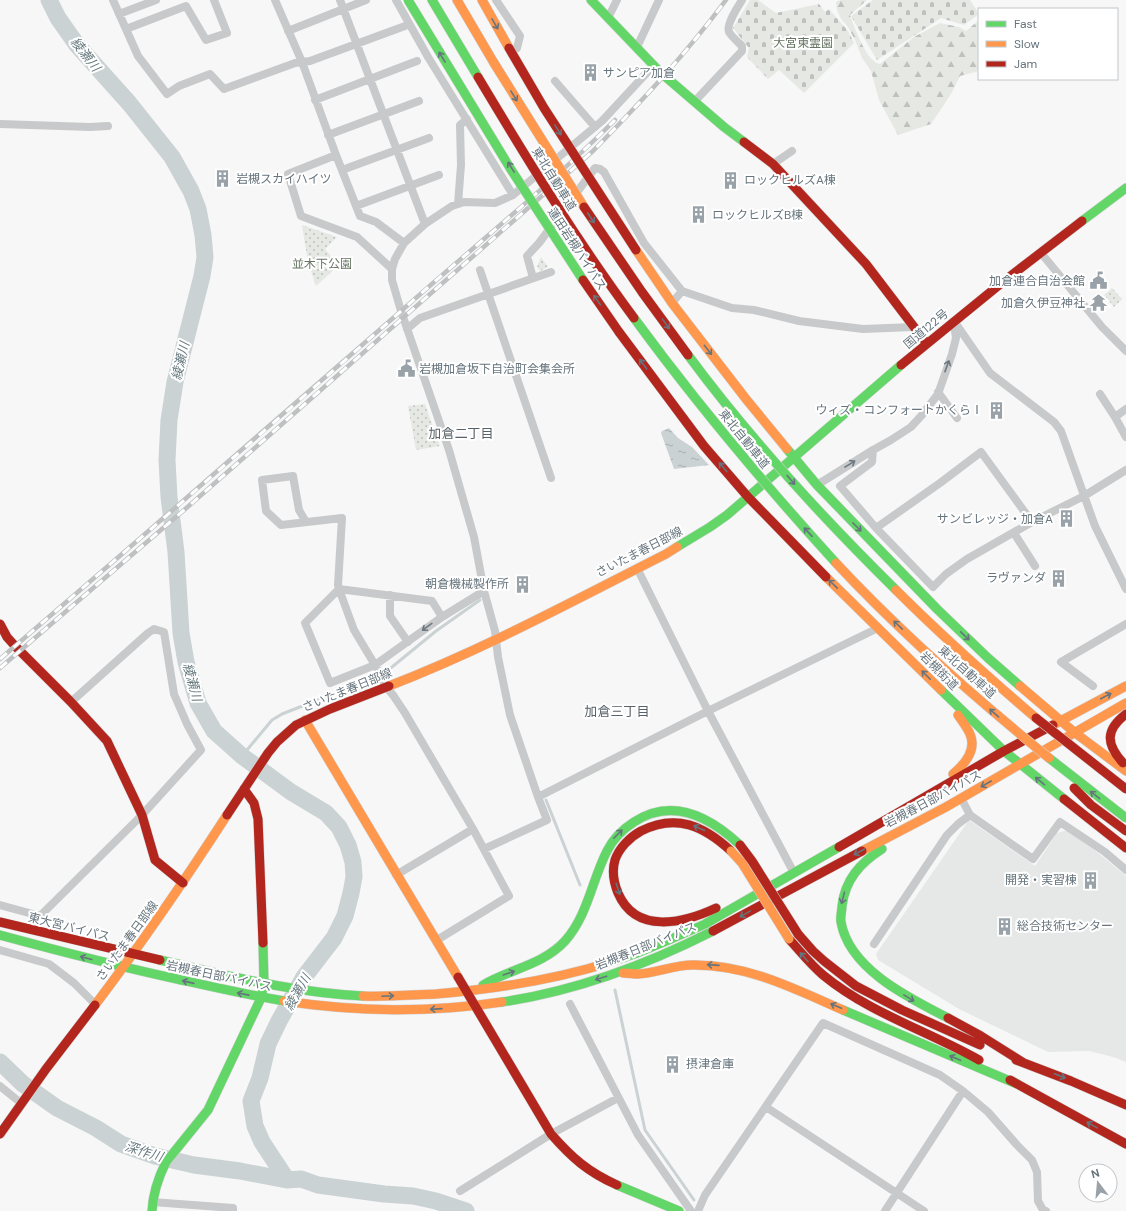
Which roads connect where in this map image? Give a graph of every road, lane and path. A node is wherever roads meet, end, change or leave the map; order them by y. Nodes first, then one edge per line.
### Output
1 (113, 0) edge
2 (156, 0) edge
3 (214, 0) edge
4 (275, 0) edge
5 (340, 0) edge
6 (366, 0) edge
7 (396, 0) edge
8 (408, 0) edge
9 (432, 0) edge
10 (457, 0) edge
11 (482, 0) edge
12 (496, 0) edge
13 (591, 0) edge
14 (617, 0) edge
15 (659, 0) edge
16 (742, 0) edge
17 (343, 9) junction
18 (119, 14) junction
19 (608, 18) junction
20 (404, 26) dead end
21 (126, 29) junction
22 (288, 31) junction
23 (356, 44) junction
24 (636, 47) junction
25 (513, 48) junction
26 (417, 61) dead end
27 (302, 62) junction
28 (654, 65) junction
29 (370, 79) junction
30 (555, 81) dead end
31 (315, 100) junction
32 (419, 101) dead end
33 (695, 101) junction
34 (383, 114) junction
35 (467, 119) junction
36 (0, 124) edge
37 (108, 126) dead end
38 (596, 127) junction
39 (328, 135) junction
40 (429, 138) dead end
41 (397, 150) junction
42 (792, 151) dead end
43 (336, 155) junction
44 (773, 164) junction
45 (342, 170) junction
46 (439, 175) dead end
47 (411, 186) junction
48 (1126, 188) edge
49 (514, 195) junction
50 (458, 204) junction
51 (356, 206) junction
52 (425, 224) junction
53 (404, 243) junction
54 (1041, 253) junction
55 (392, 269) junction
56 (480, 270) dead end
57 (551, 272) dead end
58 (533, 278) junction
59 (682, 291) junction
60 (488, 293) junction
61 (672, 303) junction
62 (954, 321) junction
63 (913, 327) junction
64 (407, 329) junction
65 (927, 344) junction
66 (1126, 350) edge
67 (938, 392) junction
68 (1100, 394) dead end
69 (1126, 409) edge
70 (1115, 417) junction
71 (957, 418) dead end
72 (1126, 436) edge
73 (873, 450) junction
74 (794, 456) junction
75 (1126, 470) edge
76 (551, 478) dead end
77 (817, 485) junction
78 (1084, 496) junction
79 (748, 497) junction
80 (306, 522) junction
81 (1032, 522) junction
82 (876, 528) junction
83 (1014, 533) junction
84 (1035, 566) dead end
85 (637, 568) junction
86 (339, 589) junction
87 (1126, 589) edge
88 (484, 591) junction
89 (390, 595) junction
90 (442, 617) junction
91 (0, 624) edge
92 (1126, 624) edge
93 (878, 628) junction
94 (7, 636) junction
95 (496, 639) junction
96 (408, 642) junction
97 (0, 643) edge
98 (378, 671) junction
99 (1093, 686) dead end
100 (1126, 686) edge
101 (386, 687) junction
102 (946, 695) junction
103 (1033, 697) junction
104 (71, 702) junction
105 (1126, 703) edge
106 (1087, 706) junction
107 (708, 711) junction
108 (1126, 714) edge
109 (305, 720) junction
110 (1060, 720) junction
111 (1016, 732) junction
112 (1074, 732) junction
113 (1004, 751) junction
114 (1020, 765) junction
115 (1126, 766) edge
116 (1126, 771) edge
117 (244, 789) junction
118 (1126, 789) edge
119 (538, 797) junction
120 (957, 800) junction
121 (142, 814) junction
122 (970, 815) junction
123 (1126, 818) edge
124 (878, 825) junction
125 (473, 829) junction
126 (1126, 831) edge
127 (1126, 848) edge
128 (484, 850) junction
129 (1126, 870) edge
130 (791, 874) junction
131 (396, 875) junction
132 (183, 883) junction
133 (0, 904) edge
134 (0, 922) edge
135 (0, 935) edge
136 (437, 940) junction
137 (874, 944) dead end
138 (0, 950) edge
139 (132, 955) junction
140 (124, 967) junction
141 (619, 973) junction
142 (264, 984) junction
143 (470, 991) junction
144 (261, 998) junction
145 (570, 1004) dead end
146 (96, 1005) junction
147 (475, 1006) junction
148 (1024, 1063) junction
149 (1017, 1084) junction
150 (0, 1086) edge
151 (963, 1091) junction
152 (618, 1098) junction
153 (23, 1101) junction
154 (1126, 1104) edge
155 (766, 1106) junction
156 (0, 1134) edge
157 (551, 1134) junction
158 (1126, 1144) edge
159 (460, 1191) dead end
160 (897, 1193) junction
161 (152, 1207) edge
162 (233, 1211) edge
163 (679, 1211) edge
164 (691, 1211) edge
165 (698, 1211) edge
166 (885, 1211) edge
167 (924, 1211) edge
168 (1046, 1211) edge

1 - 18 street
2 - 18 street
3 - 21 street
4 - 22 street
5 - 17 street
6 - 17 street
7 - 35 street
79 -> 8 main road, 蓮田岩槻バイパス, bridge
111 -> 9 main road, 東北自動車道, bridge
10 -> 118 main road, 東北自動車道, bridge
11 -> 25 main road
12 - 25 street
13 - 19 main road
14 - 19 street
15 - 24 street
16 - 33 street
17 - 22 street
17 - 23 street
18 - 21 street
19 - 24 main road
20 - 23 street
21 - 27 street
22 - 27 street
23 - 27 street
23 - 29 street
24 - 28 main road
25 -> 61 main road, bridge
26 - 29 street
27 - 31 street
28 - 33 main road
28 - 38 street
29 - 31 street
29 - 34 street
30 - 38 street
31 - 39 street
32 - 34 street
33 - 44 main road
34 - 39 street
34 - 41 street
35 - 49 street
35 - 50 street
36 - 37 street
38 - 49 street
39 - 43 street
40 - 41 street
41 - 45 street
41 - 47 street
42 - 44 street
43 - 45 street
43 - 55 street
44 - 63 main road
45 - 51 street
46 - 47 street
47 - 51 street
47 - 52 street
48 - 54 main road, 国道122号
49 - 50 street
50 - 52 street
51 - 53 street
52 - 53 street
53 - 55 street
54 - 62 main road, 国道122号
54 - 66 street
55 - 64 street
56 - 60 street
57 - 58 street
58 - 59 street
58 - 60 street
59 - 61 street
59 - 63 street
60 - 64 street
60 - 76 street
61 -> 74 main road
62 - 65 main road, 国道122号
67 -> 62 street
62 - 78 street
63 - 65 main road
64 - 88 street
65 - 74 main road, 国道122号
67 - 71 street
67 - 73 street
68 - 70 street
69 - 70 street
70 - 72 street
77 -> 73 street
73 - 82 street
74 - 77 main road
74 - 79 main road, 国道122号
75 - 78 street
77 -> 103 main road
78 - 81 street
78 - 87 street
79 - 85 main road, さいたま春日部線
93 -> 79 main road, 岩槻街道
80 - 80 street
80 - 86 street
81 - 82 street
81 - 83 street
82 - 83 street
83 - 84 street
85 - 95 main road, さいたま春日部線
85 - 107 street
86 - 89 street
86 - 98 street
86 - 98 street
88 - 90 street
88 - 95 street
89 - 90 street
89 - 96 street
90 -> 96 street
91 - 94 main road
92 - 99 street
102 -> 93 main road, 岩槻街道
93 - 107 street
94 - 97 street
94 - 104 main road
95 - 101 main road, さいたま春日部線
95 - 119 street
96 - 98 street
98 - 101 street
106 -> 100 main road, 岩槻春日部バイパス
101 - 109 main road, さいたま春日部線
101 - 125 street
102 - 113 main road, 岩槻街道
102 - 124 main road
103 - 106 main road
103 - 110 main road
104 - 121 main road
104 - 121 street
105 - 112 main road, 岩槻春日部バイパス
106 - 110 main road, 岩槻春日部バイパス
107 - 119 street
107 - 130 street
108 - 115 main road
109 - 117 main road, さいたま春日部線
109 - 131 main road
110 - 112 main road
110 - 113 main road, 岩槻春日部バイパス
123 -> 111 main road, 東北自動車道, bridge
111 - 126 main road, bridge
112 - 114 main road, 岩槻春日部バイパス
112 - 116 main road
113 - 114 main road, 岩槻街道
113 - 124 main road, 岩槻春日部バイパス
114 -> 120 main road, 岩槻春日部バイパス
127 -> 114 main road, 岩槻街道
117 - 132 main road, さいたま春日部線
117 - 142 main road
119 - 128 street
120 - 122 street
120 -> 141 main road, 岩槻春日部バイパス
120 -> 148 main road
121 - 132 main road
121 - 133 street
122 - 129 street
122 - 137 street
124 - 130 main road, 岩槻春日部バイパス
125 - 128 street
125 - 131 street
128 - 136 street
130 - 143 main road, 岩槻春日部バイパス
149 -> 130 main road, bridge
131 - 136 main road
132 - 139 main road, さいたま春日部線
134 - 139 main road, 東大宮バイパス
140 -> 135 main road, 東大宮バイパス
136 - 143 main road
138 - 146 street
139 - 140 main road, さいたま春日部線
139 - 142 main road, 岩槻春日部バイパス
144 -> 140 main road, 岩槻春日部バイパス
140 - 146 main road, さいたま春日部線
141 -> 147 main road, 岩槻春日部バイパス
149 -> 141 main road
142 -> 143 main road, 岩槻春日部バイパス
142 - 144 main road
143 - 147 main road
143 -> 148 main road, bridge
147 -> 144 main road, 岩槻春日部バイパス
144 - 161 main road
145 - 152 street
146 - 153 main road, さいたま春日部線
147 - 157 main road
148 -> 154 main road
158 -> 149 main road
150 - 153 street
151 - 155 street
151 - 160 street
151 - 168 street
152 - 157 street
152 - 164 street
153 - 156 main road, さいたま春日部線
155 - 160 street
155 - 165 street
157 - 159 street
157 - 163 main road
160 - 166 street
160 - 167 street
161 - 162 street

